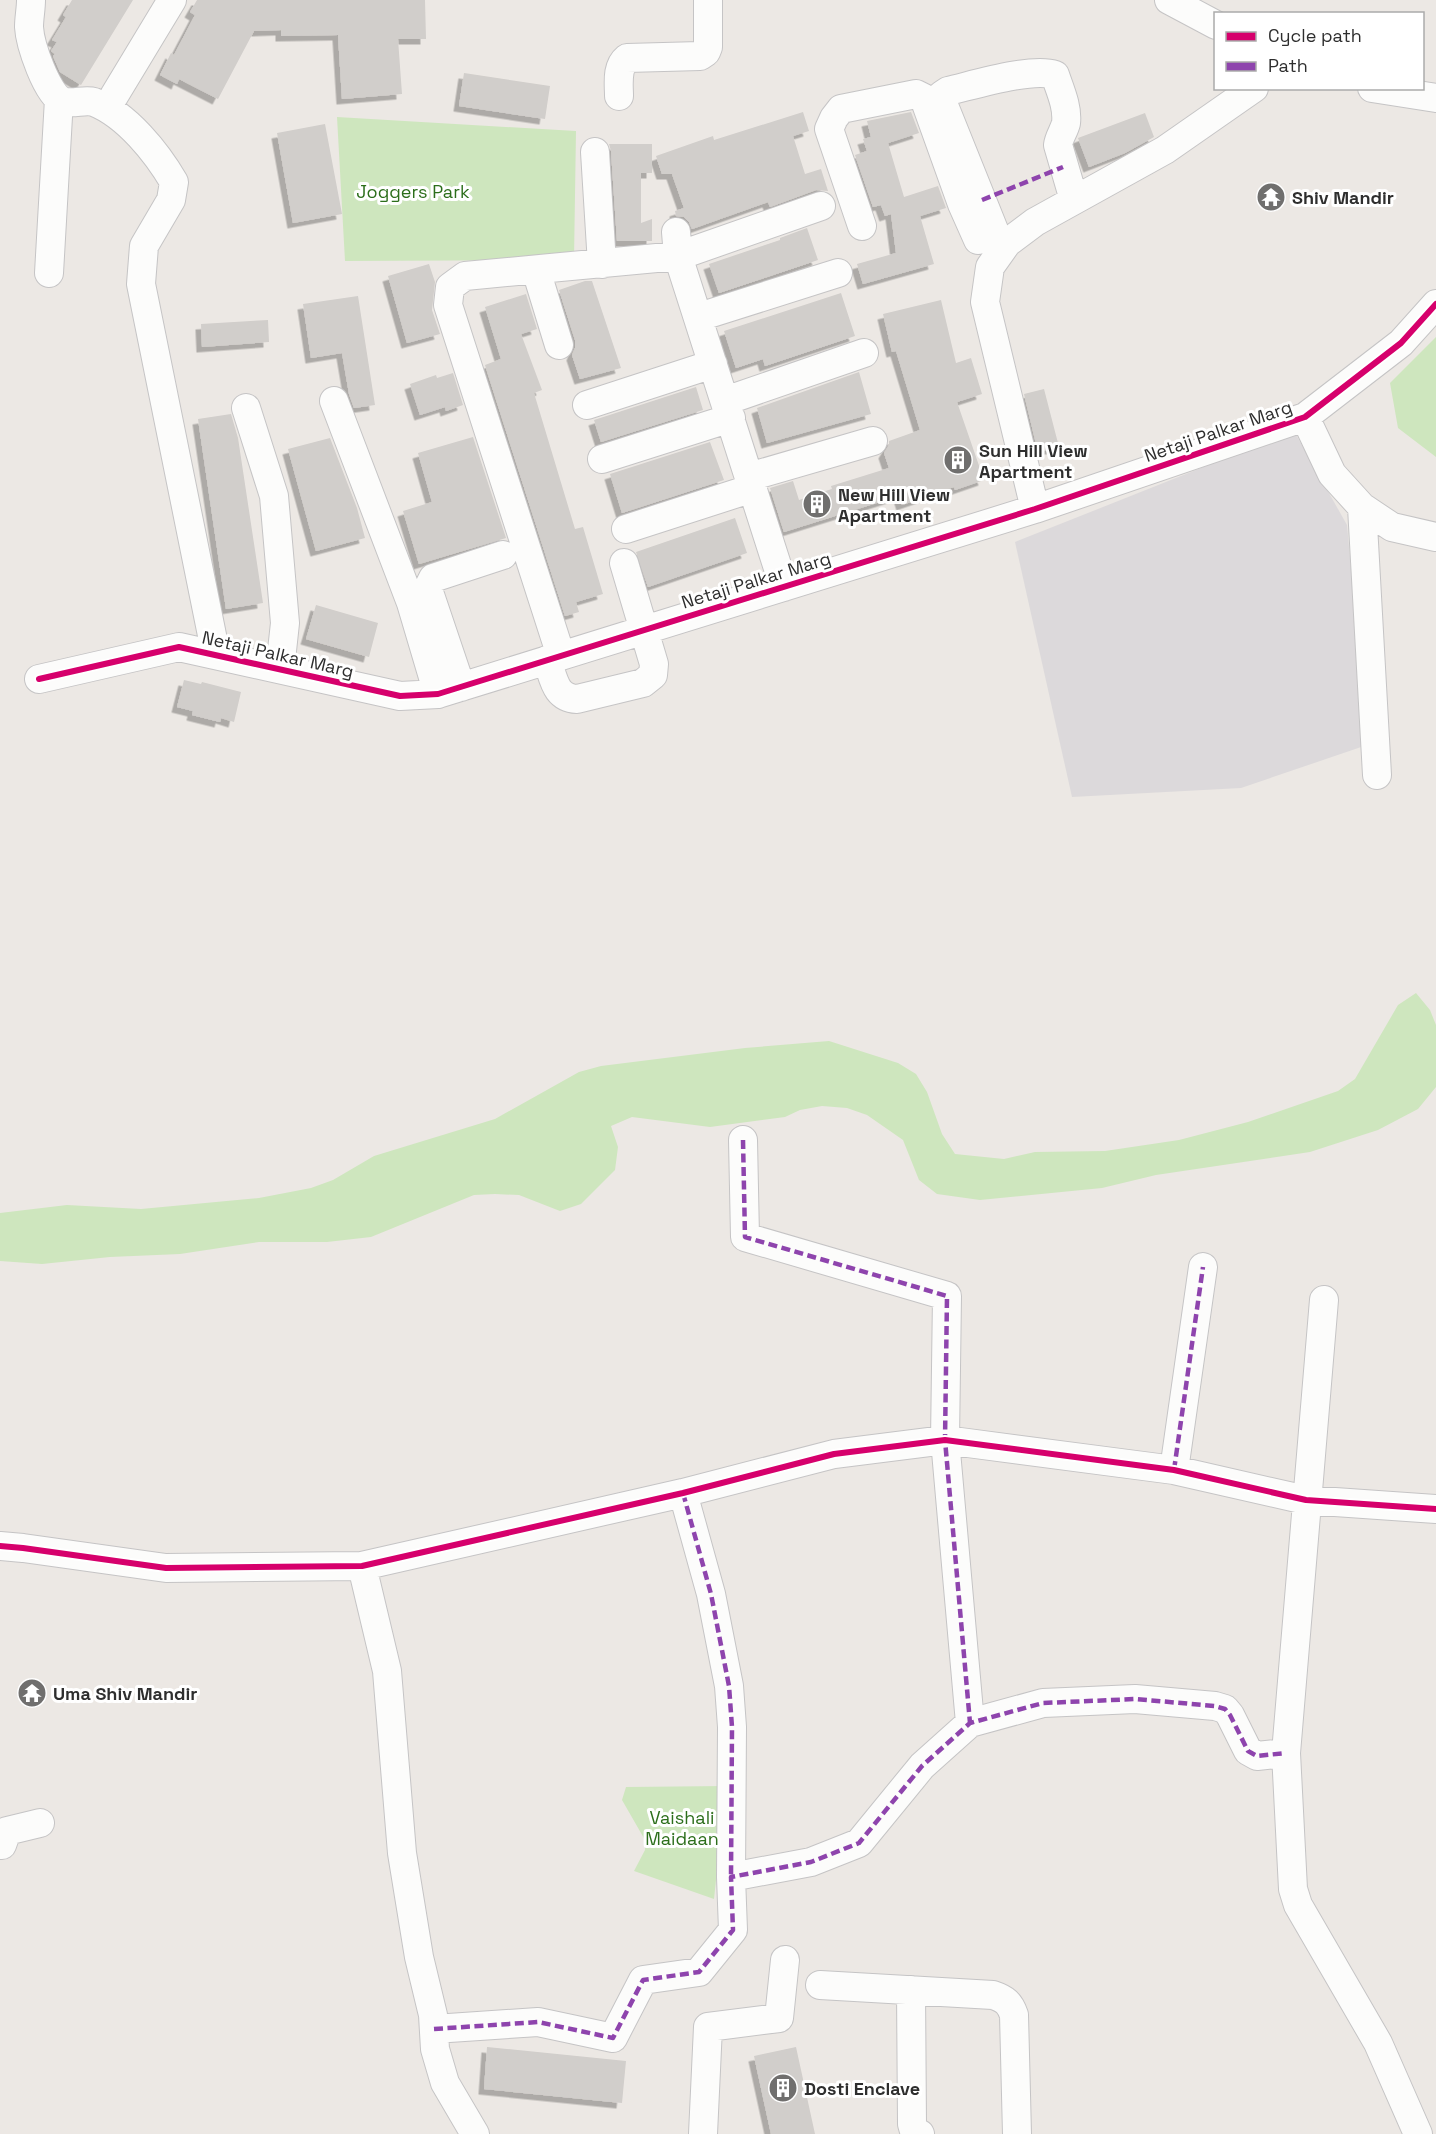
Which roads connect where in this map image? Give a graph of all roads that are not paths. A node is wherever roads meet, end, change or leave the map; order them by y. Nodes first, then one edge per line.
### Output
1 (31, 0) edge
2 (172, 0) edge
3 (708, 0) edge
4 (1169, 0) edge
5 (1214, 24) edge
6 (1251, 90) edge
7 (1385, 90) edge
8 (114, 96) dead end
9 (620, 96) dead end
10 (1436, 98) edge
11 (59, 99) junction
12 (595, 152) dead end
13 (1074, 200) junction
14 (821, 206) dead end
15 (862, 226) dead end
16 (677, 244) junction
17 (996, 259) junction
18 (602, 264) junction
19 (536, 270) junction
20 (49, 273) dead end
21 (838, 273) dead end
22 (1436, 304) edge
23 (699, 317) junction
24 (559, 345) dead end
25 (864, 353) dead end
26 (713, 364) junction
27 (334, 401) dead end
28 (587, 405) dead end
29 (246, 408) dead end
30 (728, 410) junction
31 (1305, 417) junction
32 (873, 441) dead end
33 (602, 459) dead end
34 (751, 482) junction
35 (1362, 507) junction
36 (1035, 509) junction
37 (626, 529) dead end
38 (1436, 537) edge
39 (503, 555) dead end
40 (624, 563) dead end
41 (784, 587) junction
42 (645, 630) junction
43 (216, 655) junction
44 (554, 658) junction
45 (280, 669) junction
46 (39, 679) dead end
47 (450, 690) junction
48 (1377, 775) dead end
49 (743, 1140) dead end
50 (1203, 1267) dead end
51 (1324, 1300) dead end
52 (945, 1440) junction
53 (1174, 1470) junction
54 (683, 1493) junction
55 (1306, 1500) junction
56 (1436, 1509) edge
57 (0, 1546) edge
58 (362, 1566) junction
59 (970, 1723) junction
60 (1286, 1753) junction
61 (40, 1823) dead end
62 (0, 1845) edge
63 (731, 1877) junction
64 (785, 1960) dead end
65 (820, 1985) dead end
66 (911, 1990) junction
67 (434, 2029) junction
68 (475, 2134) edge
69 (703, 2134) edge
70 (920, 2134) edge
71 (1017, 2134) edge
72 (1418, 2134) edge

1 - 11 street
2 - 8 street
3 - 9 street
4 - 5 street
6 - 13 street
7 - 10 street
11 - 20 street
11 - 43 street
12 - 18 street
13 - 17 street
13 - 17 street
14 - 16 street
15 - 17 street
16 - 18 street
16 - 23 street
17 - 36 street
18 - 19 street
19 - 24 street
19 - 44 street
21 - 23 street
22 - 31 street, Netaji Palkar Marg
23 - 26 street
25 - 30 street
26 - 28 street
26 - 30 street
27 - 47 street
29 - 45 street
30 - 33 street
30 - 34 street
31 - 35 street
31 - 36 street, Netaji Palkar Marg
32 - 34 street
34 - 37 street
34 - 41 street
35 - 38 street
35 - 48 street
36 - 41 street, Netaji Palkar Marg
39 - 47 street
40 - 42 street
41 - 42 street, Netaji Palkar Marg
42 - 44 street, Netaji Palkar Marg
42 - 44 street
43 - 45 street, Netaji Palkar Marg
43 - 46 street, Netaji Palkar Marg
44 - 47 street, Netaji Palkar Marg
45 - 47 street, Netaji Palkar Marg
49 - 52 street
50 - 53 street
51 - 55 street
52 - 53 street
52 - 54 street
52 - 59 street
53 - 55 street
54 - 58 street
54 - 63 street
55 - 56 street
55 - 60 street
57 - 58 street
58 - 67 street
59 - 60 street
59 - 63 street
60 - 72 street
61 - 62 street
63 - 67 street
64 - 69 street
65 - 66 street
66 - 70 street
66 - 71 street
67 - 68 street

